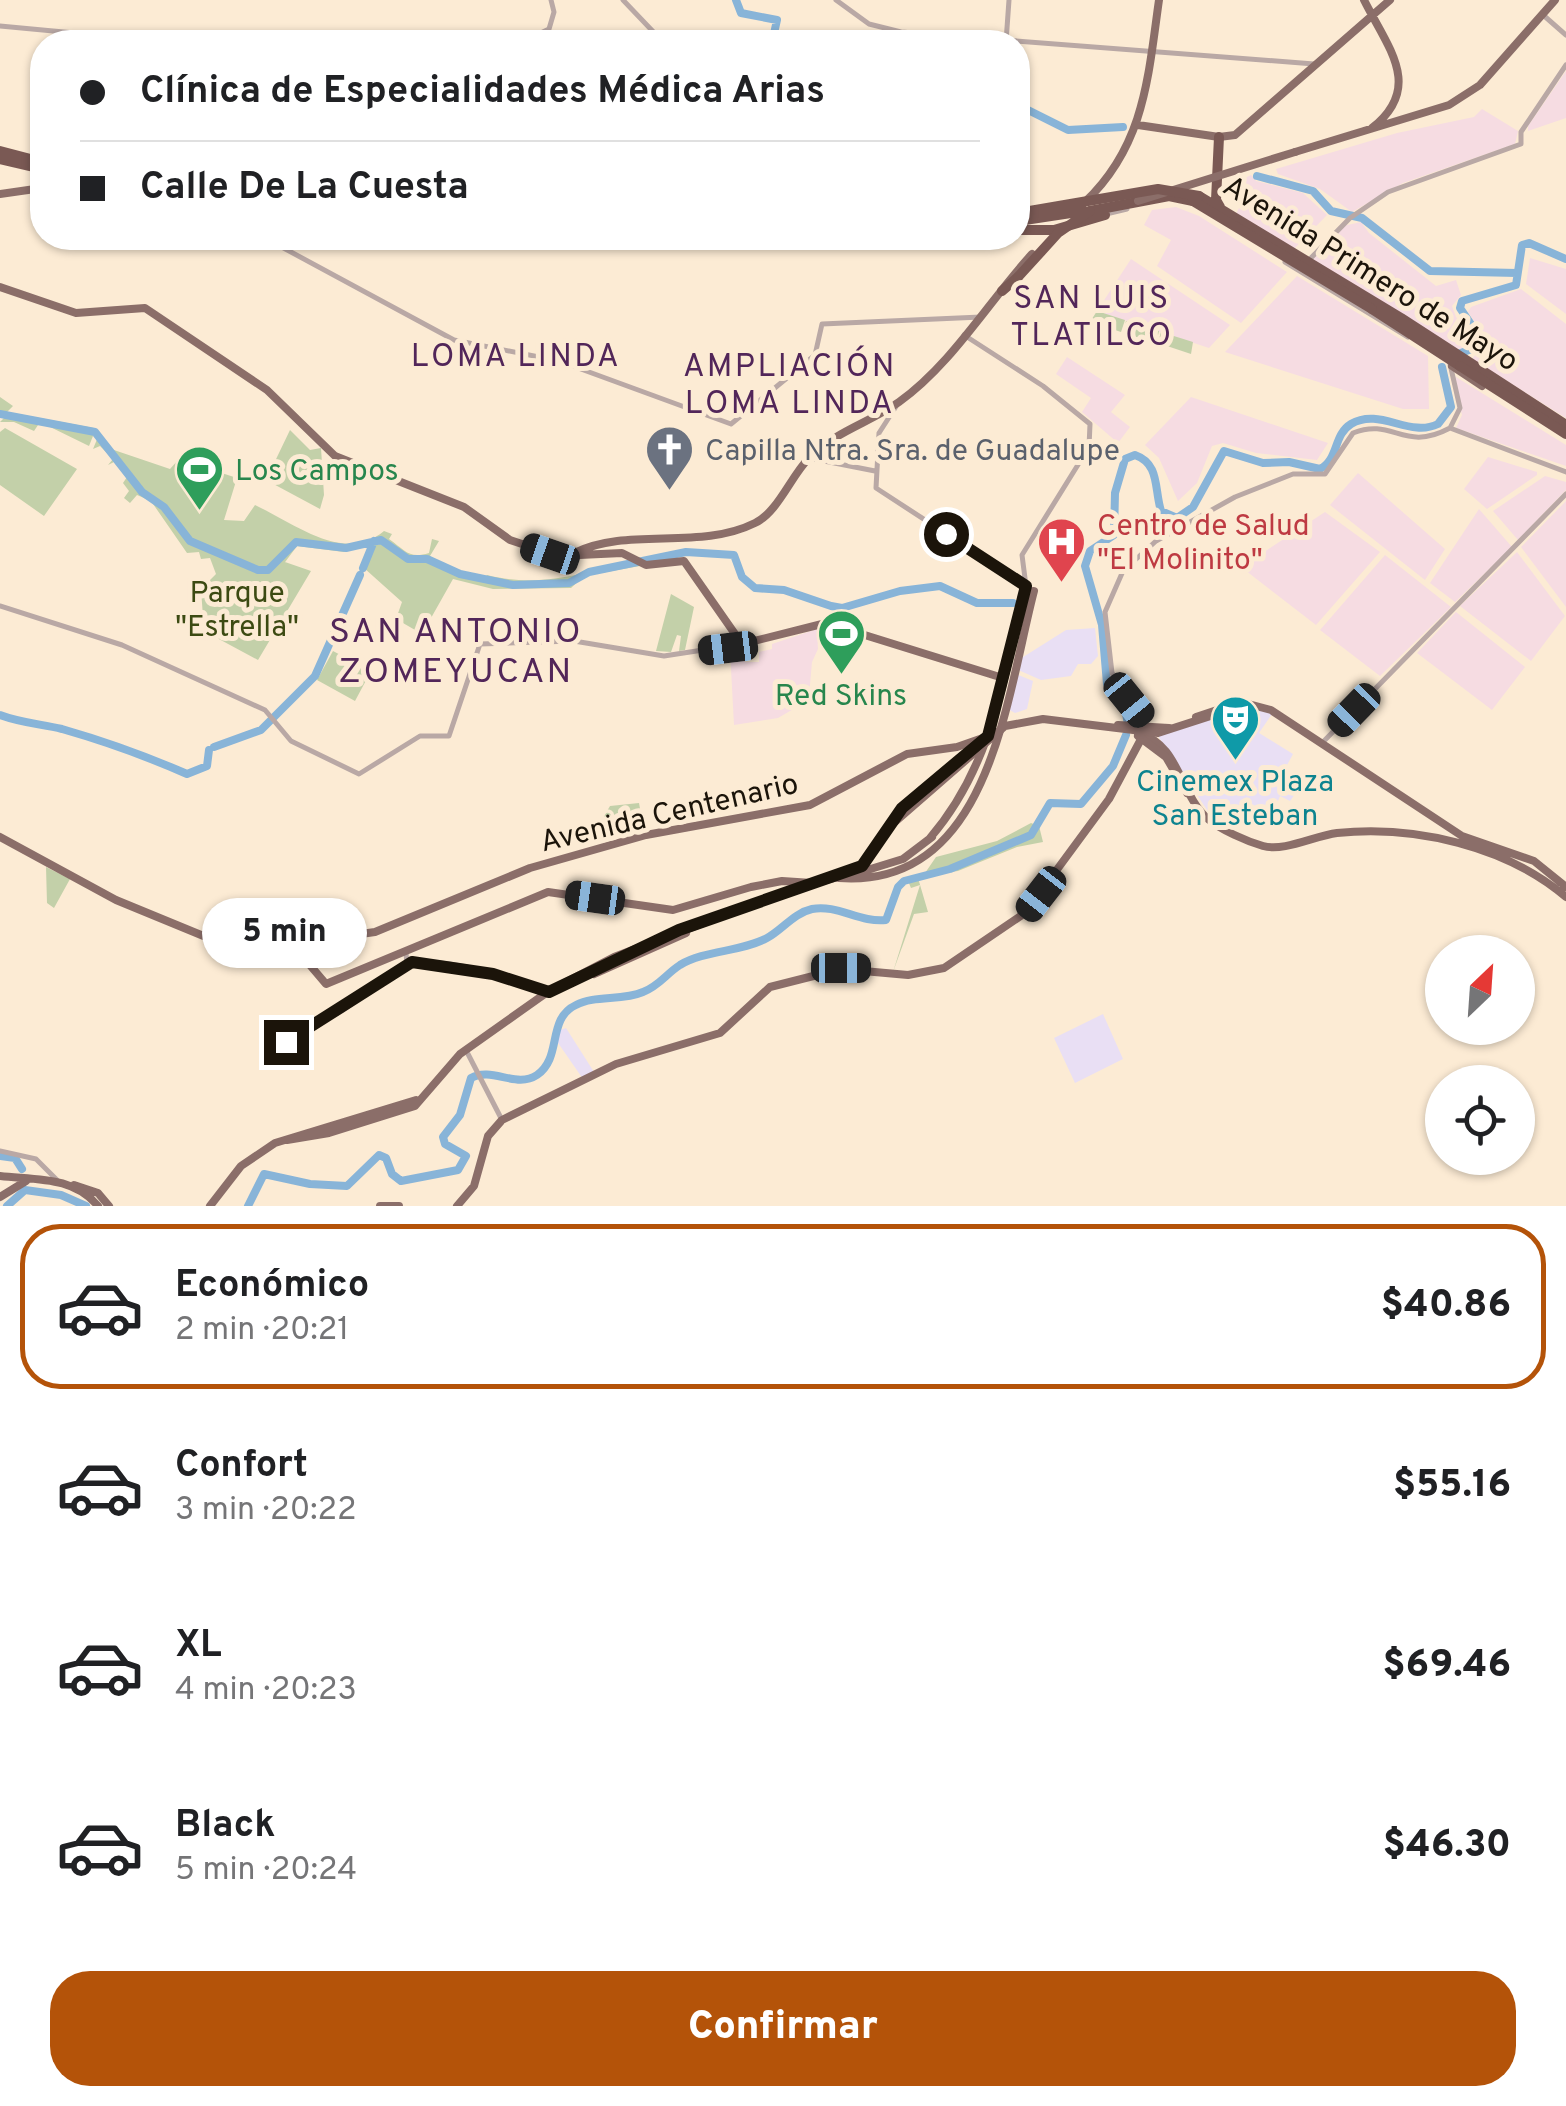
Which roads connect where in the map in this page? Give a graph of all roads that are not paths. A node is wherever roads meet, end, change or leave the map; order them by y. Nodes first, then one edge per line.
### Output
1 (551, 0) edge
2 (623, 0) edge
3 (836, 0) edge
4 (1010, 0) edge
5 (1159, 0) edge
6 (1364, 0) edge
7 (1390, 0) edge
8 (1555, 0) edge
9 (1542, 14) junction
10 (1372, 16) junction
11 (0, 26) edge
12 (42, 30) edge
13 (547, 30) edge
14 (651, 30) edge
15 (894, 30) edge
16 (1007, 30) edge
17 (1566, 34) edge
18 (1030, 43) edge
19 (1152, 51) junction
20 (1314, 64) junction
21 (1566, 65) edge
22 (1138, 125) junction
23 (1369, 130) junction
24 (1219, 137) junction
25 (1361, 138) dead end
26 (0, 151) edge
27 (0, 159) edge
28 (30, 159) edge
29 (30, 167) edge
30 (30, 192) edge
31 (0, 194) edge
32 (1138, 200) junction
33 (1051, 202) dead end
34 (1220, 208) junction
35 (1090, 210) junction
36 (1106, 214) joint
37 (1030, 220) edge
38 (1030, 221) edge
39 (1043, 222) junction
40 (1030, 223) edge
41 (1030, 225) edge
42 (1054, 230) junction
43 (1271, 246) junction
44 (287, 250) edge
45 (1307, 262) junction
46 (0, 287) edge
47 (1002, 291) junction
48 (982, 317) junction
49 (964, 336) junction
50 (1417, 337) junction
51 (1452, 362) junction
52 (898, 402) junction
53 (1534, 412) junction
54 (1566, 425) edge
55 (1450, 428) junction
56 (1566, 436) edge
57 (809, 458) junction
58 (876, 471) junction
59 (1566, 472) edge
60 (1566, 494) edge
61 (574, 553) junction
62 (1030, 588) junction
63 (0, 606) edge
64 (742, 644) junction
65 (1004, 678) junction
66 (1232, 705) junction
67 (1161, 728) junction
68 (1143, 731) junction
69 (998, 732) junction
70 (1157, 741) junction
71 (1322, 743) junction
72 (933, 781) junction
73 (1205, 817) junction
74 (1447, 827) junction
75 (0, 837) edge
76 (882, 837) junction
77 (930, 838) junction
78 (1439, 838) junction
79 (1521, 861) junction
80 (865, 873) junction
81 (838, 877) junction
82 (817, 884) junction
83 (1566, 893) edge
84 (292, 944) junction
85 (405, 950) junction
86 (407, 965) junction
87 (549, 992) junction
88 (277, 1047) dead end
89 (468, 1054) junction
90 (453, 1062) junction
91 (502, 1120) junction
92 (0, 1151) edge
93 (0, 1176) edge
94 (58, 1181) junction
95 (16, 1182) junction
96 (69, 1185) junction
97 (0, 1197) edge
98 (98, 1206) edge
99 (109, 1206) edge
100 (210, 1206) edge
101 (380, 1206) edge
102 (399, 1206) edge
103 (456, 1206) edge

1 - 13 street
2 - 14 street
3 - 15 street
4 - 16 street
5 - 19 main road
6 - 10 main road
7 - 10 main road
8 - 9 main road
9 - 17 street
9 - 23 main road
10 - 20 main road
10 - 23 main road
11 - 12 street
18 - 19 street
19 - 20 street
19 - 22 main road
20 - 24 main road
21 - 45 street
22 - 24 main road
22 - 42 main road
23 - 25 main road
23 - 32 main road, bridge
24 - 34 highway
26 - 28 highway
27 - 29 highway
30 - 31 main road
32 - 35 highway, Avenida Primero de Mayo
32 - 50 highway, Avenida Primero de Mayo, bridge
33 - 39 highway
34 - 37 highway, Avenida Primero de Mayo, bridge
34 - 43 highway, Avenida Primero de Mayo
35 - 38 highway, Avenida Primero de Mayo, bridge
35 - 47 highway, bridge
36 - 42 highway
36 - 43 street, Avenida Primero de Mayo
39 - 40 highway
39 - 42 highway
41 - 42 highway
42 - 47 main road
43 - 45 highway, Avenida Primero de Mayo
43 - 50 street, Avenida Primero de Mayo
44 - 48 street
45 - 53 highway, Avenida Primero de Mayo
46 - 61 main road
47 - 48 main road
48 - 49 main road
49 - 52 main road
49 - 62 street
50 - 51 highway, Avenida Primero de Mayo
51 - 53 main road, Avenida Primero de Mayo
51 - 55 street
51 - 56 highway, Avenida Primero de Mayo, bridge
52 - 57 main road
52 - 58 street
53 - 54 highway, Avenida Primero de Mayo
53 - 56 main road, Avenida Primero de Mayo
55 - 59 street
55 - 68 street
57 - 58 street
57 - 61 main road
58 - 62 street
60 - 71 street
61 - 64 main road
62 - 65 main road
62 - 69 main road
63 - 64 street
64 - 65 main road
65 - 69 main road
66 - 67 main road
66 - 71 main road
66 - 76 main road, bridge
67 - 68 main road
67 - 70 main road
68 - 69 main road, Avenida Centenario, bridge
68 - 70 main road
68 - 73 main road, bridge
68 - 91 main road
69 - 72 main road
69 - 77 main road
69 - 77 main road, bridge
69 - 80 main road
69 - 84 main road, Avenida Centenario
70 - 73 main road
71 - 74 main road
72 - 76 main road
72 - 76 main road
73 - 78 main road
74 - 78 main road
74 - 79 main road
75 - 84 main road, Avenida Centenario
76 - 80 main road
77 - 80 main road
78 - 79 main road
79 - 83 main road
80 - 81 main road
80 - 81 main road
81 - 82 main road
82 - 85 main road
82 - 87 main road
82 - 89 main road
84 - 85 main road
85 - 86 street
86 - 87 street
86 - 88 street
87 - 90 main road
89 - 90 main road
89 - 91 street
90 - 100 main road
91 - 103 main road
92 - 94 street
93 - 95 main road
94 - 95 main road
94 - 96 main road
95 - 97 main road
96 - 98 main road
96 - 99 main road
101 - 102 main road

